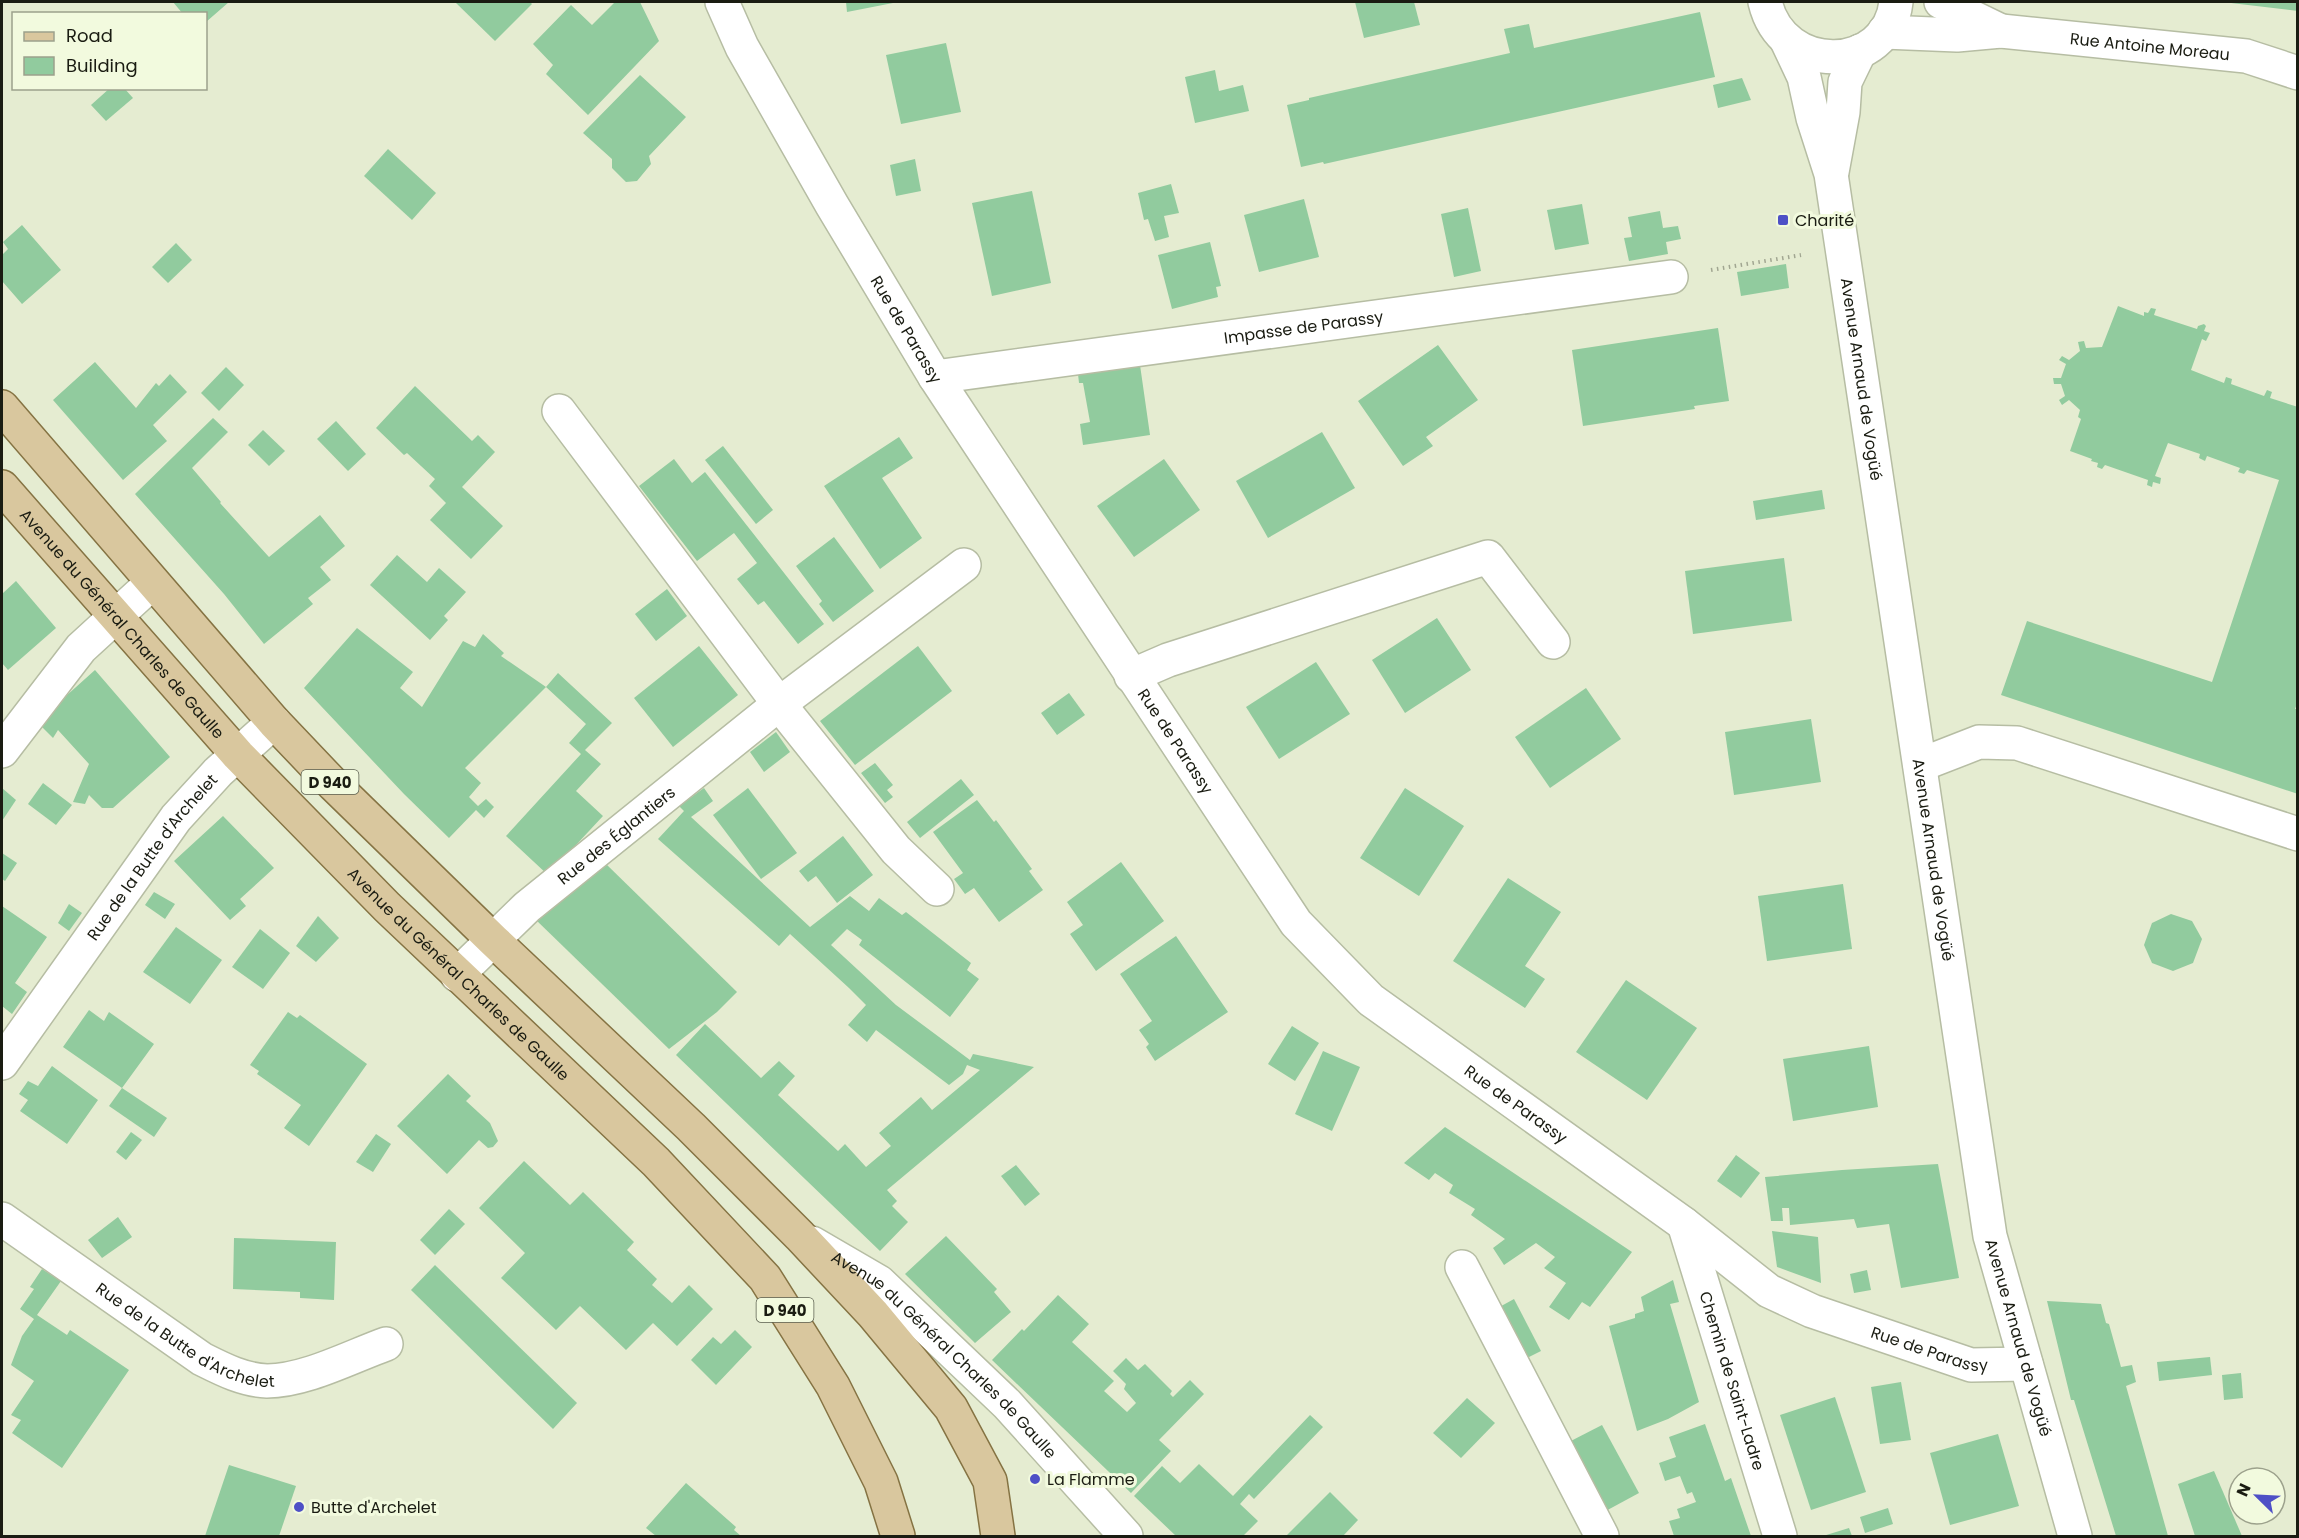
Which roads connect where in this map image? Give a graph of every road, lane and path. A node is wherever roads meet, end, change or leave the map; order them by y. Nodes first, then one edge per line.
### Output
1 (722, 2) edge
2 (1765, 2) edge
3 (1896, 2) edge
4 (1941, 2) edge
5 (2001, 31) junction
6 (1787, 41) junction
7 (1872, 41) junction
8 (2298, 73) edge
9 (1831, 174) junction
10 (1843, 248) junction
11 (1671, 277) joint
12 (935, 377) junction
13 (2, 407) edge
14 (559, 411) dead end
15 (2, 487) edge
16 (964, 565) dead end
17 (152, 583) junction
18 (114, 616) junction
19 (1552, 642) dead end
20 (1131, 676) junction
21 (779, 704) junction
22 (274, 722) junction
23 (2, 751) edge
24 (238, 755) junction
25 (1920, 765) junction
26 (2298, 834) edge
27 (937, 889) dead end
28 (493, 940) junction
29 (458, 975) junction
30 (2, 1063) edge
31 (2, 1219) edge
32 (1684, 1224) junction
33 (800, 1236) junction
34 (1462, 1267) dead end
35 (386, 1344) dead end
36 (2026, 1364) junction
37 (898, 1536) edge
38 (998, 1536) edge
39 (1126, 1536) edge
40 (1602, 1536) edge
41 (1780, 1536) edge
42 (2075, 1536) edge

1 - 12 street, Rue de Parassy
2 - 6 street, Avenue Arnaud de Vogüé
3 - 7 street, Avenue Arnaud de Vogüé
4 - 5 street, Rue Antoine Moreau
5 - 7 street, Rue Antoine Moreau
5 - 8 street, Rue Antoine Moreau
6 - 7 street, Avenue Arnaud de Vogüé
6 - 9 street, Avenue Arnaud de Vogüé
7 - 9 street, Avenue Arnaud de Vogüé
9 - 10 street, Avenue Arnaud de Vogüé
10 - 11 path
10 - 25 street, Avenue Arnaud de Vogüé
11 - 12 street, Impasse de Parassy
12 - 20 street, Rue de Parassy
13 - 17 main road, Avenue du Général Charles de Gaulle / D 940
14 - 21 street
15 - 18 main road, Avenue du Général Charles de Gaulle / D 940
16 - 21 street, Rue des Églantiers
17 - 18 street
17 - 22 main road, Avenue du Général Charles de Gaulle / D 940
18 - 23 street
18 - 24 main road, Avenue du Général Charles de Gaulle / D 940
19 - 20 street, Rue de Parassy
20 - 32 street, Rue de Parassy
21 - 27 street
21 - 28 street, Rue des Églantiers
22 - 24 street, Rue de la Butte d'Archelet
22 - 28 main road, Avenue du Général Charles de Gaulle / D 940
24 - 29 main road, Avenue du Général Charles de Gaulle / D 940
24 - 30 street, Rue de la Butte d'Archelet
25 - 26 street
25 - 36 street, Avenue Arnaud de Vogüé
28 - 29 street, Rue des Églantiers
28 - 33 main road, Avenue du Général Charles de Gaulle / D 940
29 - 37 main road, Avenue du Général Charles de Gaulle / D 940
31 - 35 street, Rue de la Butte d'Archelet
32 - 36 street, Rue de Parassy
32 - 41 street, Chemin de Saint-Ladre
33 - 38 main road, Avenue du Général Charles de Gaulle / D 940
33 - 39 street, Avenue du Général Charles de Gaulle
34 - 40 street
36 - 42 street, Avenue Arnaud de Vogüé

